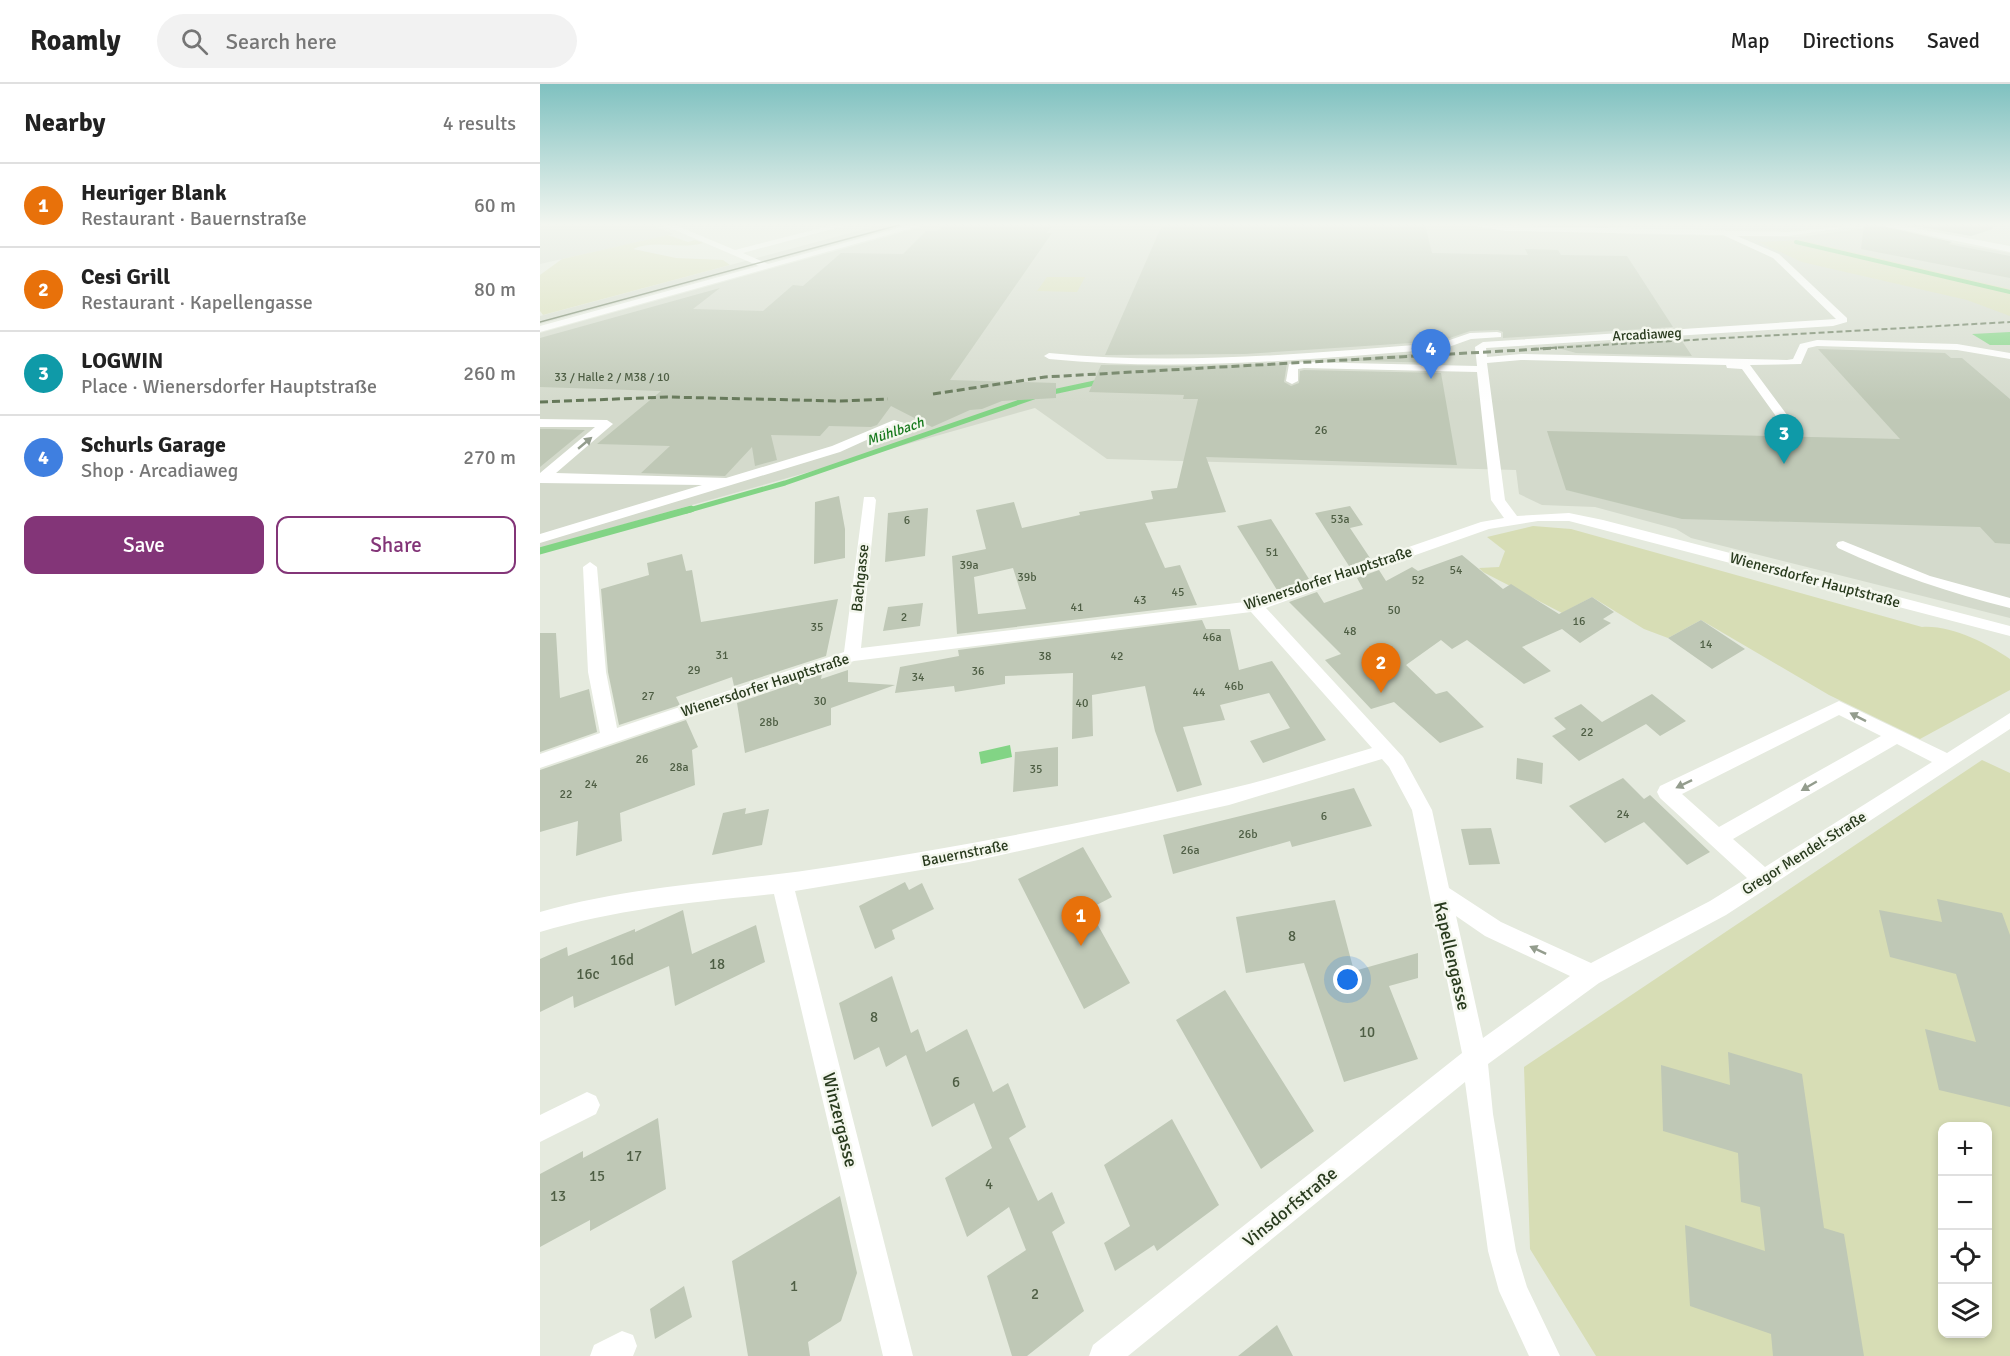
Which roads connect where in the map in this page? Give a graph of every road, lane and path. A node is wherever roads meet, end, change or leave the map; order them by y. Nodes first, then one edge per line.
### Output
1 (706, 284) edge
2 (1806, 284) edge
3 (540, 329) edge
4 (1537, 340) junction
5 (1049, 356) dead end
6 (2010, 356) edge
7 (1507, 360) junction
8 (1482, 365) junction
9 (1292, 381) dead end
10 (540, 423) edge
11 (898, 423) dead end
12 (1790, 427) dead end
13 (542, 479) edge
14 (727, 482) junction
15 (869, 500) dead end
16 (1513, 521) junction
17 (540, 539) edge
18 (1844, 545) dead end
19 (590, 567) dead end
20 (2010, 603) edge
21 (1255, 606) junction
22 (2010, 631) edge
23 (852, 655) junction
24 (2010, 720) edge
25 (1896, 736) junction
26 (610, 737) junction
27 (1384, 751) junction
28 (540, 761) edge
29 (1948, 762) junction
30 (1719, 837) junction
31 (1763, 879) junction
32 (782, 884) junction
33 (1438, 892) junction
34 (540, 922) edge
35 (1592, 975) junction
36 (1475, 1058) junction
37 (587, 1105) dead end
38 (540, 1130) edge
39 (897, 1356) edge
40 (1104, 1356) edge
41 (1545, 1356) edge

1 - 3 street
2 - 4 street, Arcadiaweg
4 - 5 street
4 - 8 street, Arcadiaweg
6 - 7 street
7 - 8 street
7 - 12 street
8 - 9 street
8 - 16 street
13 -> 10 street
11 - 14 street
13 - 14 street
14 - 17 street
15 - 23 street, Bachgasse
16 - 21 street, Wienersdorfer Hauptstraße
16 - 22 street, Wienersdorfer Hauptstraße
18 - 20 street
19 - 26 street
21 - 23 street, Wienersdorfer Hauptstraße
21 - 27 street, Kapellengasse
23 - 26 street, Wienersdorfer Hauptstraße
24 - 29 street, Gregor Mendel-Straße
25 - 29 street
25 -> 30 street
25 -> 30 street
26 - 28 street, Wienersdorfer Hauptstraße
27 - 32 street, Bauernstraße
27 - 33 street, Kapellengasse
29 - 31 street, Gregor Mendel-Straße
30 - 31 street
31 - 35 street, Gregor Mendel-Straße
32 - 34 street, Bauernstraße
32 - 39 street, Winzergasse
35 -> 33 street
33 - 36 street, Kapellengasse
35 - 36 street, Gregor Mendel-Straße
36 - 40 street, Vinsdorfstraße
36 - 41 street, Kapellengasse
37 - 38 street

